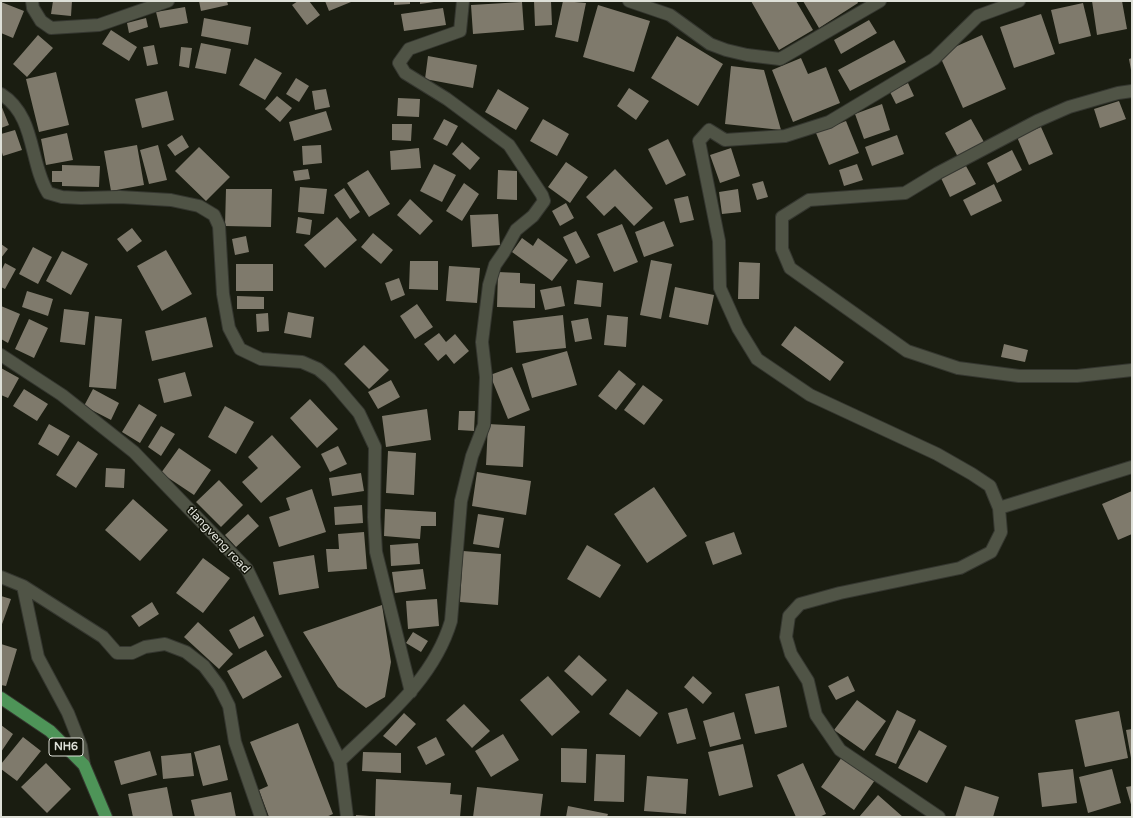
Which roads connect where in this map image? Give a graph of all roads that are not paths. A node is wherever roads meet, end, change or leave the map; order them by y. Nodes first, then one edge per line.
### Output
1 (32, 1) edge
2 (168, 1) edge
3 (464, 1) edge
4 (629, 1) edge
5 (880, 1) edge
6 (1019, 1) edge
7 (1132, 92) edge
8 (1, 94) edge
9 (1, 355) edge
10 (1132, 370) edge
11 (1132, 467) edge
12 (999, 508) junction
13 (1, 577) edge
14 (23, 586) junction
15 (411, 692) junction
16 (1, 698) edge
17 (340, 761) junction
18 (84, 765) junction
19 (106, 817) edge
20 (261, 817) edge
21 (347, 817) edge
22 (940, 817) edge

1 - 2 street
3 - 15 street
4 - 5 street
6 - 12 street
7 - 10 street
8 - 15 street
9 - 17 street, tlangveng road
11 - 12 street
12 - 22 street
13 - 14 street
14 - 18 street
14 - 20 street
15 - 17 street
16 - 18 highway, NH6
17 - 21 street, tlangveng road
18 - 19 highway, NH6

